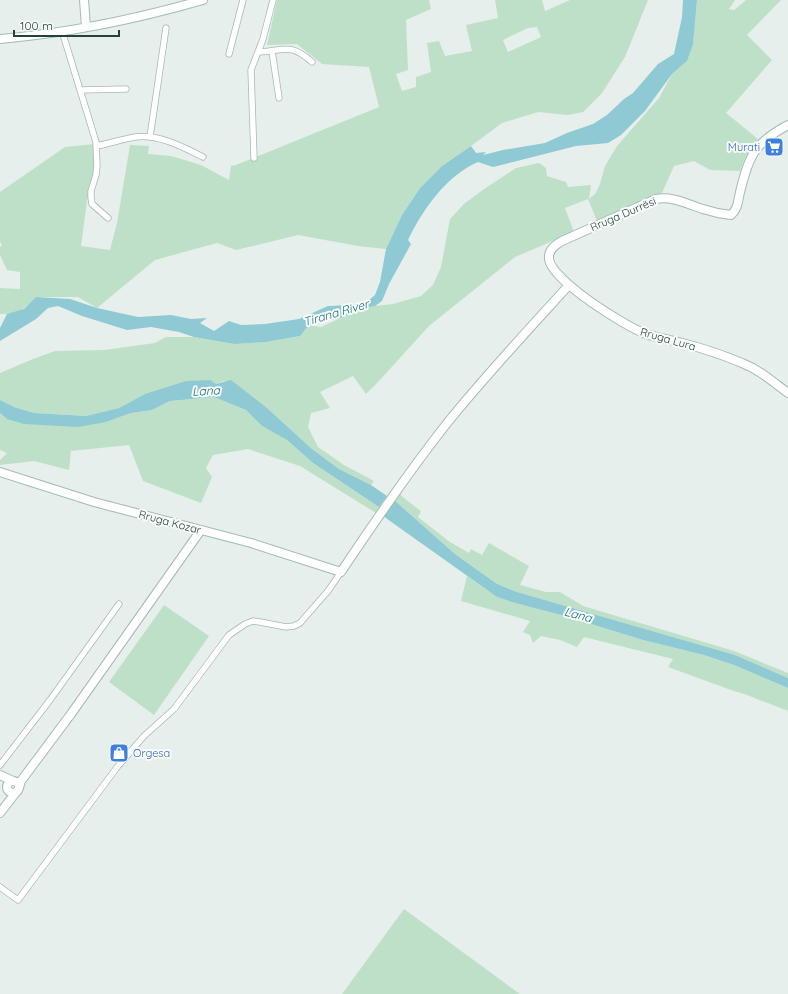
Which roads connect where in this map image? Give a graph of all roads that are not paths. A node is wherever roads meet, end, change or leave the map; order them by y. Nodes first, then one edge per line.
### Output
1 (84, 0) edge
2 (203, 0) edge
3 (243, 0) edge
4 (273, 0) edge
5 (190, 2) edge
6 (86, 27) junction
7 (166, 28) dead end
8 (62, 31) junction
9 (0, 40) edge
10 (272, 51) junction
11 (258, 52) junction
12 (229, 54) dead end
13 (312, 62) dead end
14 (126, 89) dead end
15 (80, 90) junction
16 (279, 98) dead end
17 (788, 125) edge
18 (150, 137) junction
19 (96, 146) junction
20 (203, 157) dead end
21 (254, 158) dead end
22 (108, 218) dead end
23 (551, 250) joint
24 (569, 286) junction
25 (788, 393) edge
26 (0, 472) edge
27 (201, 530) junction
28 (341, 572) junction
29 (119, 604) dead end
30 (0, 765) edge
31 (0, 776) edge
32 (17, 784) junction
33 (7, 788) junction
34 (0, 813) edge
35 (0, 887) edge

1 - 6 street
2 - 5 street
3 - 12 street
4 - 11 street
5 - 6 street
6 - 8 street
7 - 18 street
8 - 9 street
8 - 15 street
10 - 11 street
10 - 13 street
10 - 16 street
11 - 21 street
14 - 15 street
15 - 19 street
17 - 23 street, Rruga Durrësi
18 - 19 street
18 - 20 street
19 - 22 street
23 - 24 street, Rruga Lura
24 - 25 street, Rruga Lura
24 - 28 street
26 - 27 street, Rruga Kozar
27 - 28 street, Rruga Kozar
27 - 32 street
28 - 35 street
29 - 30 street
31 - 32 street
31 - 33 street
32 - 33 street
32 - 34 street
33 - 34 street

